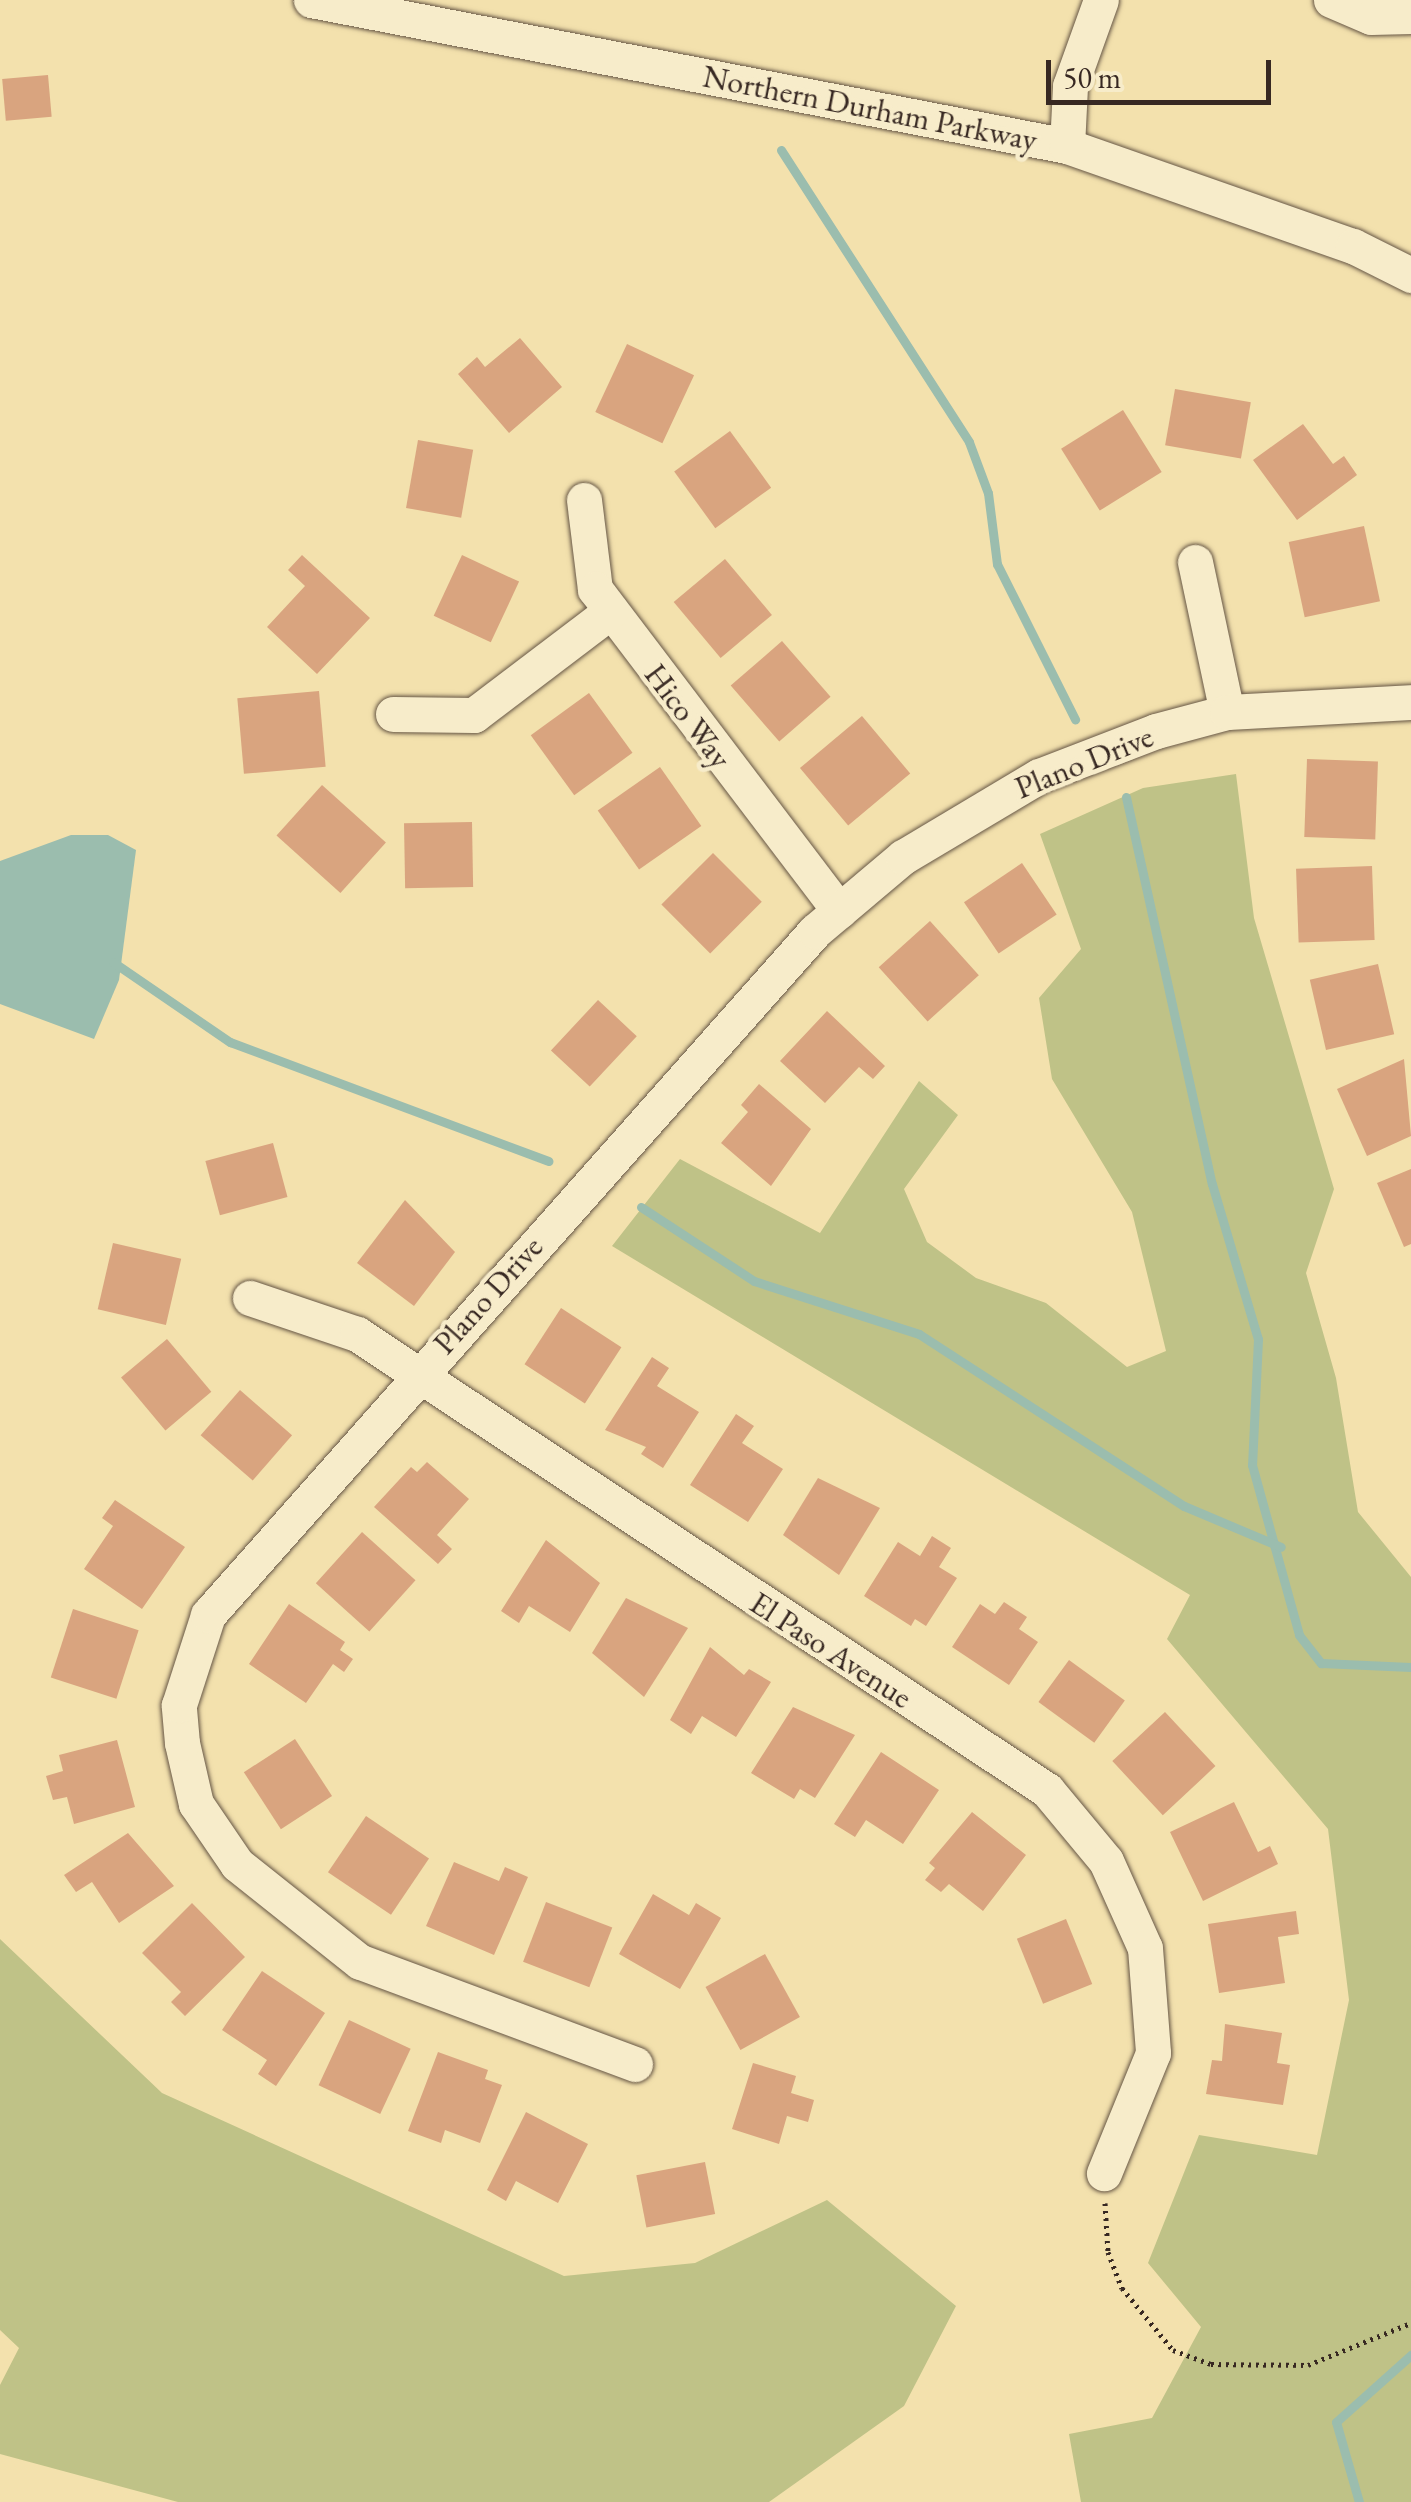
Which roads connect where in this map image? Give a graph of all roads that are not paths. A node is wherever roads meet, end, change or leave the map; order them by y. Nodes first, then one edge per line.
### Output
1 (311, 0) edge
2 (1101, 0) edge
3 (1330, 0) edge
4 (1411, 16) edge
5 (1067, 146) junction
6 (1411, 275) edge
7 (584, 500) dead end
8 (1194, 562) dead end
9 (611, 611) junction
10 (1411, 702) edge
11 (1226, 712) junction
12 (393, 714) dead end
13 (839, 911) junction
14 (250, 1298) dead end
15 (416, 1376) junction
16 (635, 2064) dead end
17 (1104, 2173) road end

1 - 5 street, Northern Durham Parkway
2 - 5 street
3 - 4 street
5 - 6 street, Northern Durham Parkway
7 - 9 street, Hico Way
8 - 11 street
9 - 12 street
9 - 13 street, Hico Way
10 - 11 street, Plano Drive
11 - 13 street, Plano Drive
13 - 15 street, Plano Drive
14 - 15 street, El Paso Avenue
15 - 16 street, Plano Drive
15 - 17 street, El Paso Avenue

